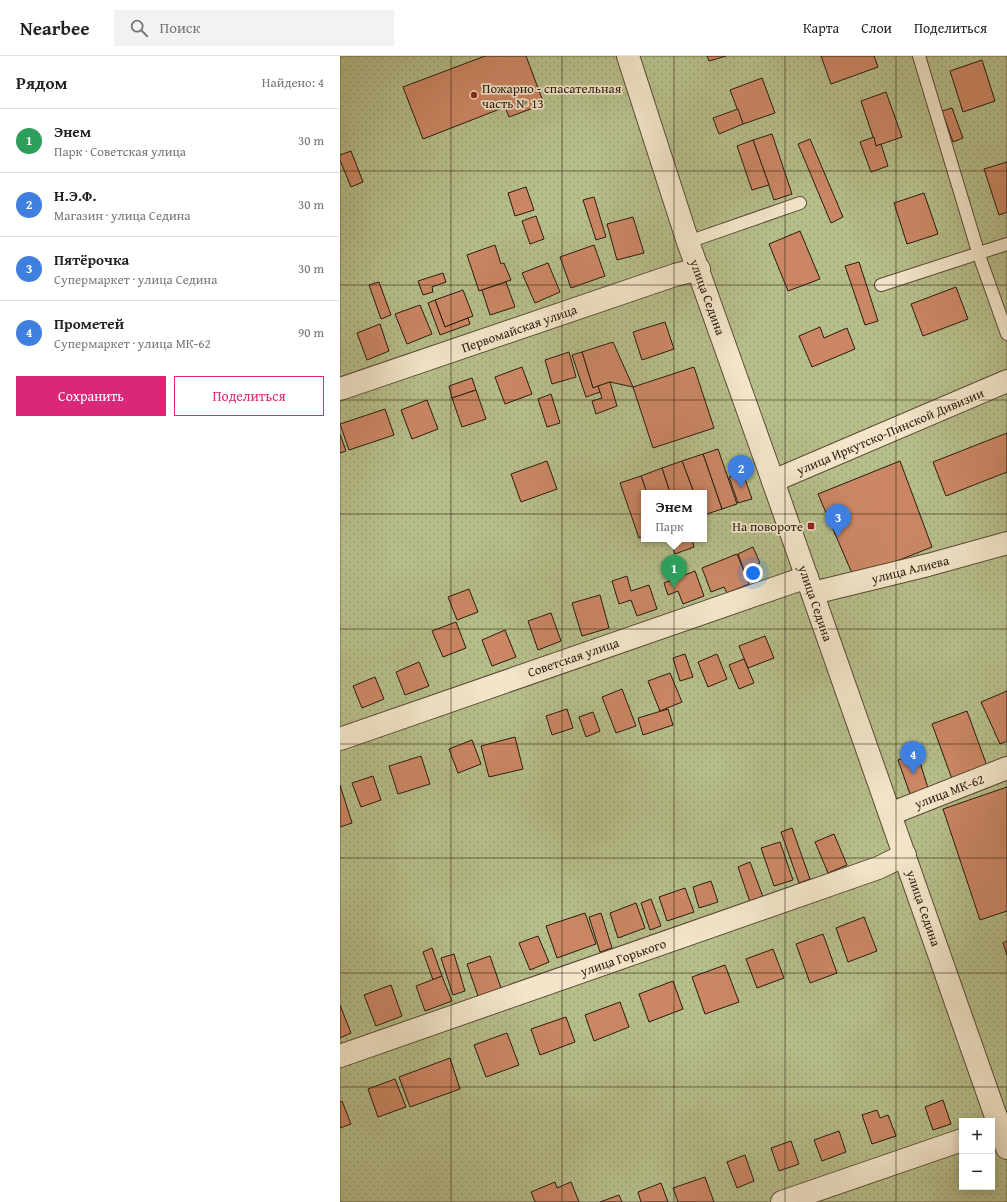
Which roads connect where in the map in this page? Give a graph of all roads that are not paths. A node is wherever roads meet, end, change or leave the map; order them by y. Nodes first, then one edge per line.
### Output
1 (628, 56) edge
2 (919, 56) edge
3 (800, 203) dead end
4 (688, 242) junction
5 (1007, 244) edge
6 (979, 255) junction
7 (699, 269) junction
8 (881, 285) dead end
9 (1007, 334) edge
10 (1007, 381) edge
11 (340, 389) edge
12 (773, 481) junction
13 (1007, 543) edge
14 (810, 585) junction
15 (340, 739) edge
16 (1007, 768) edge
17 (890, 814) junction
18 (905, 855) junction
19 (340, 1056) edge
20 (1002, 1136) edge
21 (959, 1141) edge
22 (782, 1202) edge

1 - 4 street, улица Седина
2 - 6 lane
3 - 4 lane
4 - 7 street, улица Седина
5 - 6 lane
6 - 8 lane
6 - 9 lane
7 - 11 street, Первомайская улица
7 - 12 street, улица Седина
10 - 12 street, улица Иркутско-Пинской Дивизии
12 - 14 street, улица Седина
13 - 14 street, улица Алиева
14 - 15 street, Советская улица
14 - 17 street, улица Седина
16 - 17 street, улица МК-62
17 - 18 street, улица Седина
18 - 19 street, улица Горького
18 - 20 street, улица Седина
21 - 22 street

